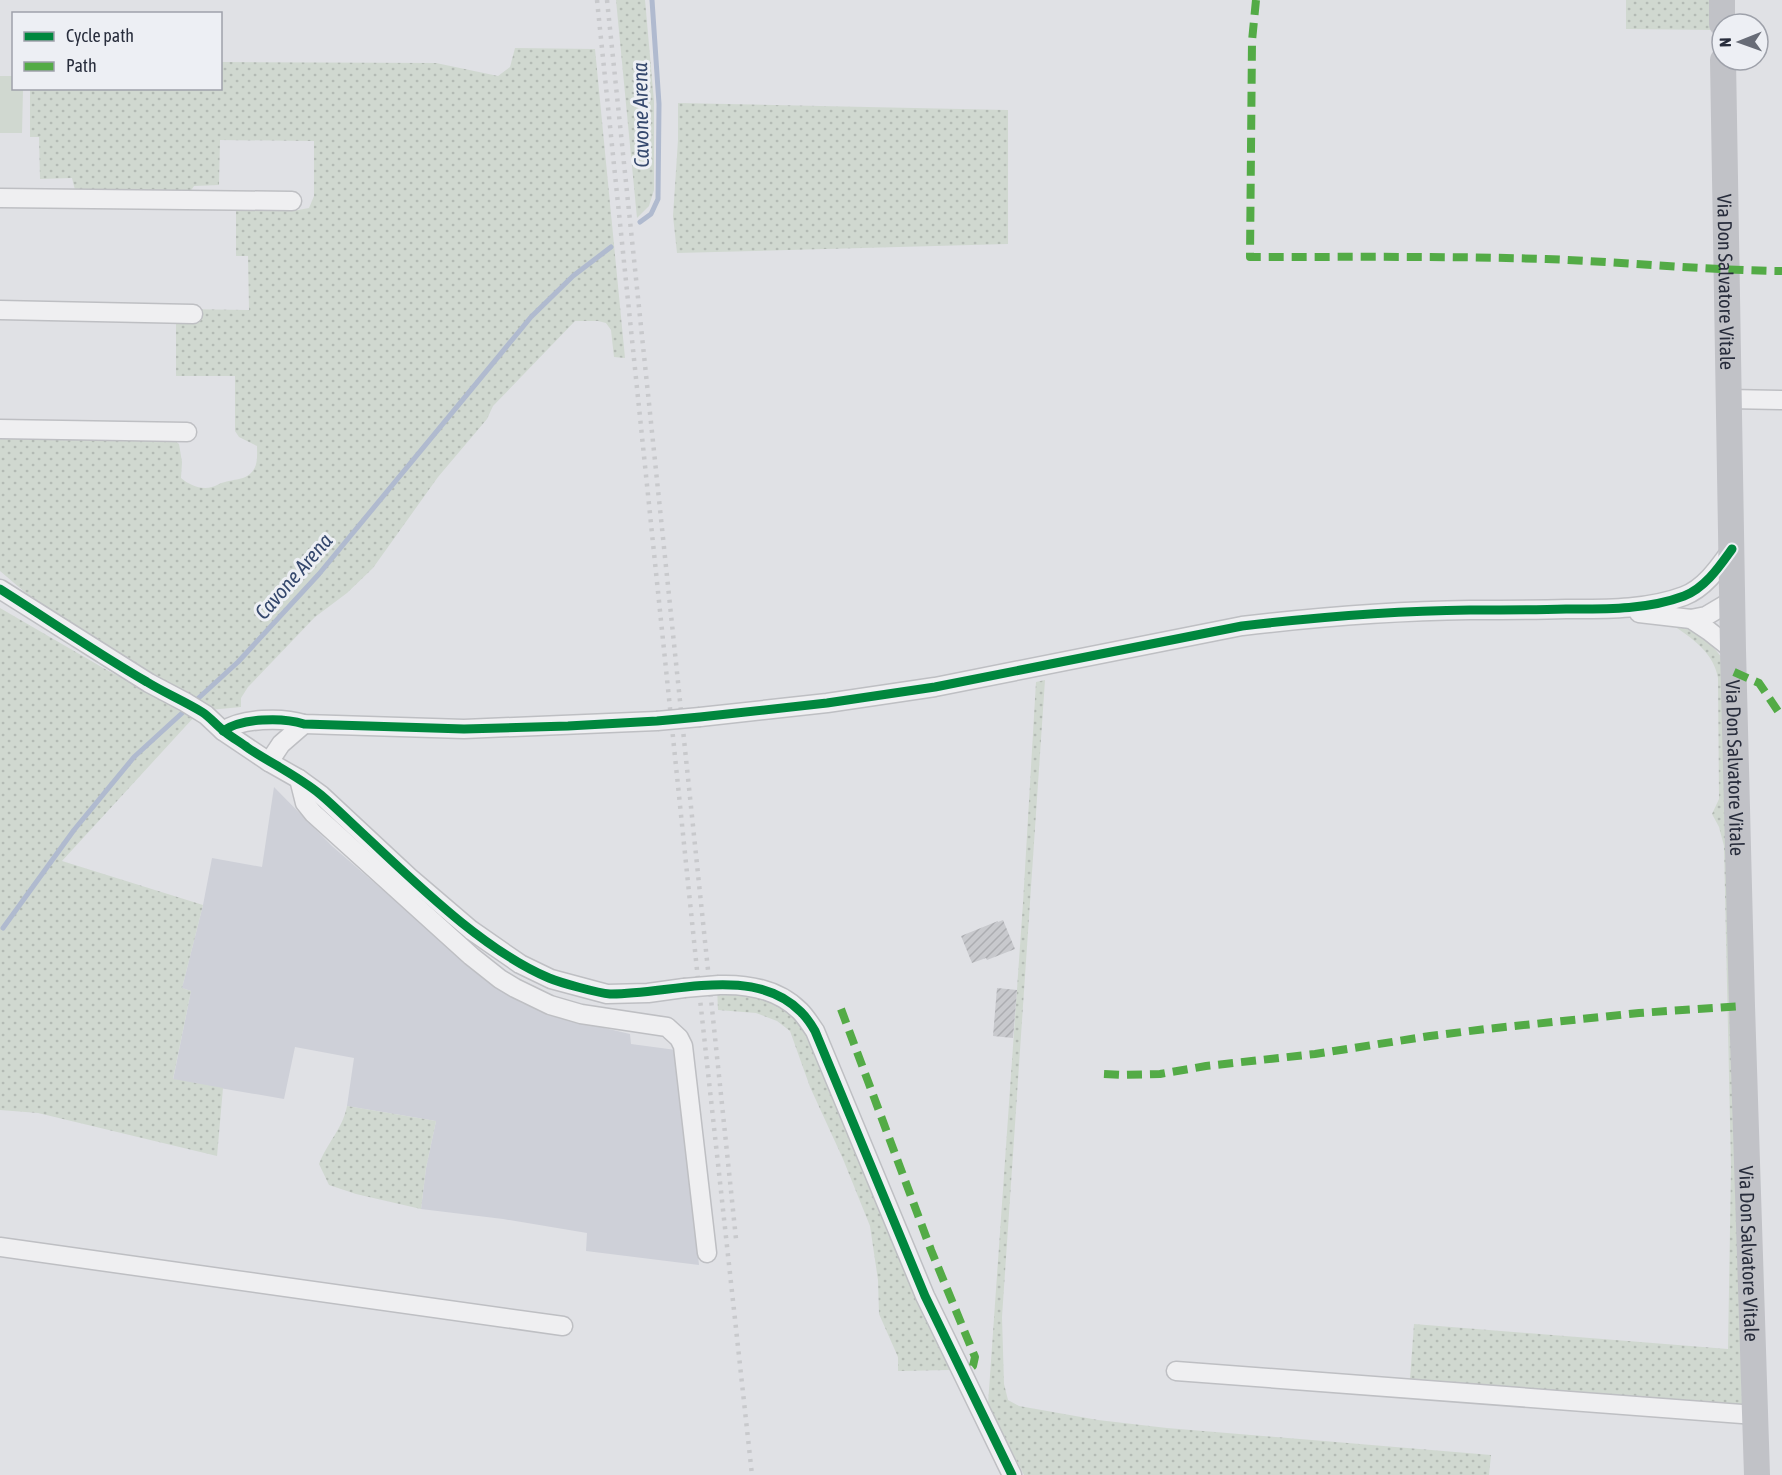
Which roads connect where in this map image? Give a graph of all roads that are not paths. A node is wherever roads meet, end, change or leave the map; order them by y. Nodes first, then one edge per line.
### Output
1 (1723, 72) edge
2 (0, 198) edge
3 (292, 201) dead end
4 (0, 310) edge
5 (194, 314) dead end
6 (1729, 399) junction
7 (1782, 400) edge
8 (0, 429) edge
9 (187, 432) dead end
10 (1732, 549) junction
11 (1702, 584) junction
12 (0, 590) edge
13 (1733, 600) junction
14 (1607, 609) junction
15 (1691, 619) junction
16 (1733, 650) junction
17 (304, 724) junction
18 (223, 731) junction
19 (269, 762) junction
20 (299, 779) junction
21 (0, 1247) edge
22 (707, 1253) dead end
23 (563, 1326) dead end
24 (1176, 1371) dead end
25 (1755, 1415) junction
26 (1012, 1475) edge
27 (1757, 1475) edge

1 - 6 street, Via Don Salvatore Vitale
2 - 3 street
4 - 5 street
6 - 7 street
6 - 10 street, Via Don Salvatore Vitale
8 - 9 street
10 - 11 street
10 - 13 street, Via Don Salvatore Vitale
11 - 13 street
11 - 14 street
12 - 18 street
13 - 15 street
13 - 16 street, Via Don Salvatore Vitale
14 - 15 street
14 - 17 street, bridge
15 - 16 street
16 - 25 street, Via Don Salvatore Vitale
17 - 18 street
17 - 19 street
18 - 19 street
19 - 20 street
20 - 22 street
20 - 26 street, bridge
21 - 23 street
24 - 25 street
25 - 27 street, Via Don Salvatore Vitale

